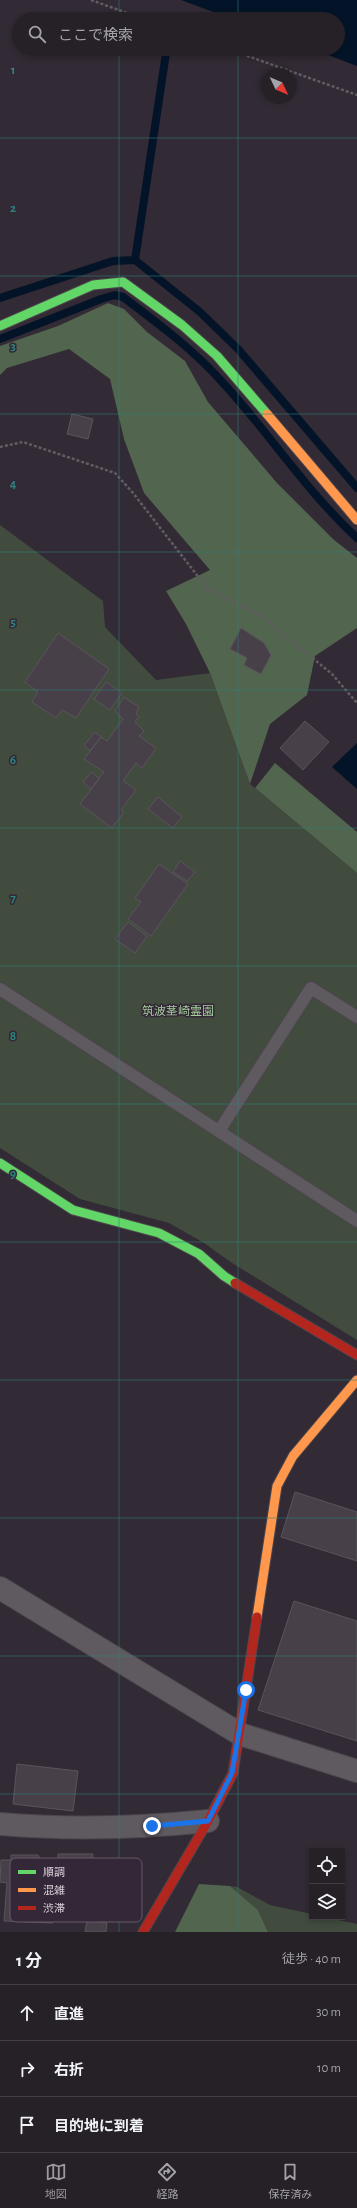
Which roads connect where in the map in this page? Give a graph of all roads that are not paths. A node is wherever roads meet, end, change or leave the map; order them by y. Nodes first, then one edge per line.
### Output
1 (0, 326) edge
2 (357, 520) edge
3 (0, 989) edge
4 (357, 1018) edge
5 (219, 1131) junction
6 (0, 1162) edge
7 (357, 1221) edge
8 (357, 1356) edge
9 (357, 1380) edge
10 (0, 1588) edge
11 (240, 1734) junction
12 (357, 1772) edge
13 (208, 1821) junction
14 (0, 1824) edge
15 (143, 1932) edge

1 - 2 street
3 - 5 lane
4 - 5 lane
5 - 7 lane
6 - 8 street
9 - 11 street
10 - 11 street
11 - 12 street
11 - 13 street
13 - 14 street
13 - 15 street

